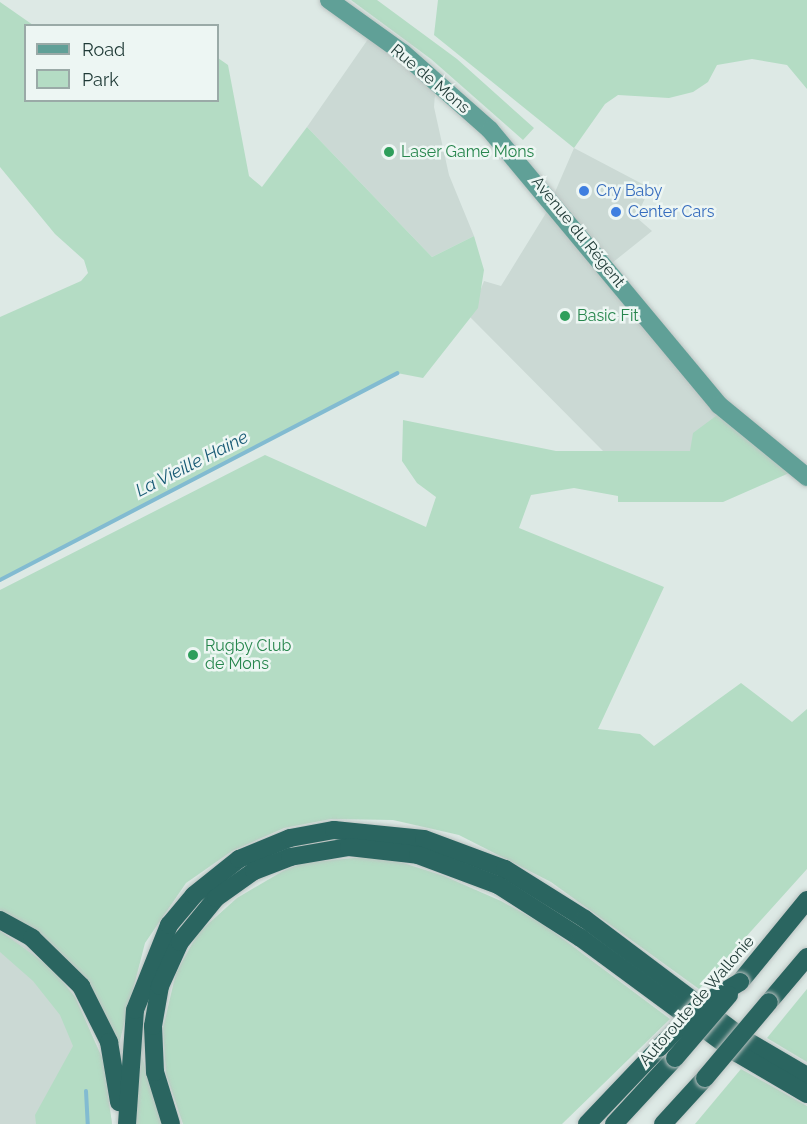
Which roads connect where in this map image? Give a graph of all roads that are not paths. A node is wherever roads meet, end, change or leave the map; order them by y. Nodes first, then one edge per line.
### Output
1 (329, 0) edge
2 (524, 165) joint
3 (807, 477) edge
4 (807, 900) edge
5 (0, 920) edge
6 (807, 957) edge
7 (740, 982) junction
8 (807, 1076) edge
9 (807, 1094) edge
10 (608, 1104) junction
11 (126, 1124) edge
12 (171, 1124) edge
13 (577, 1124) edge
14 (587, 1124) edge
15 (614, 1124) edge
16 (663, 1124) edge

1 - 2 main road, Rue de Mons
2 - 3 main road, Avenue du Régent
4 - 7 highway, Autoroute de Wallonie
5 - 11 highway
6 - 16 highway, bridge
7 - 10 highway, bridge
7 - 15 highway, Autoroute de Wallonie, bridge
8 - 11 highway
9 - 12 highway
10 - 13 highway
10 - 14 highway

